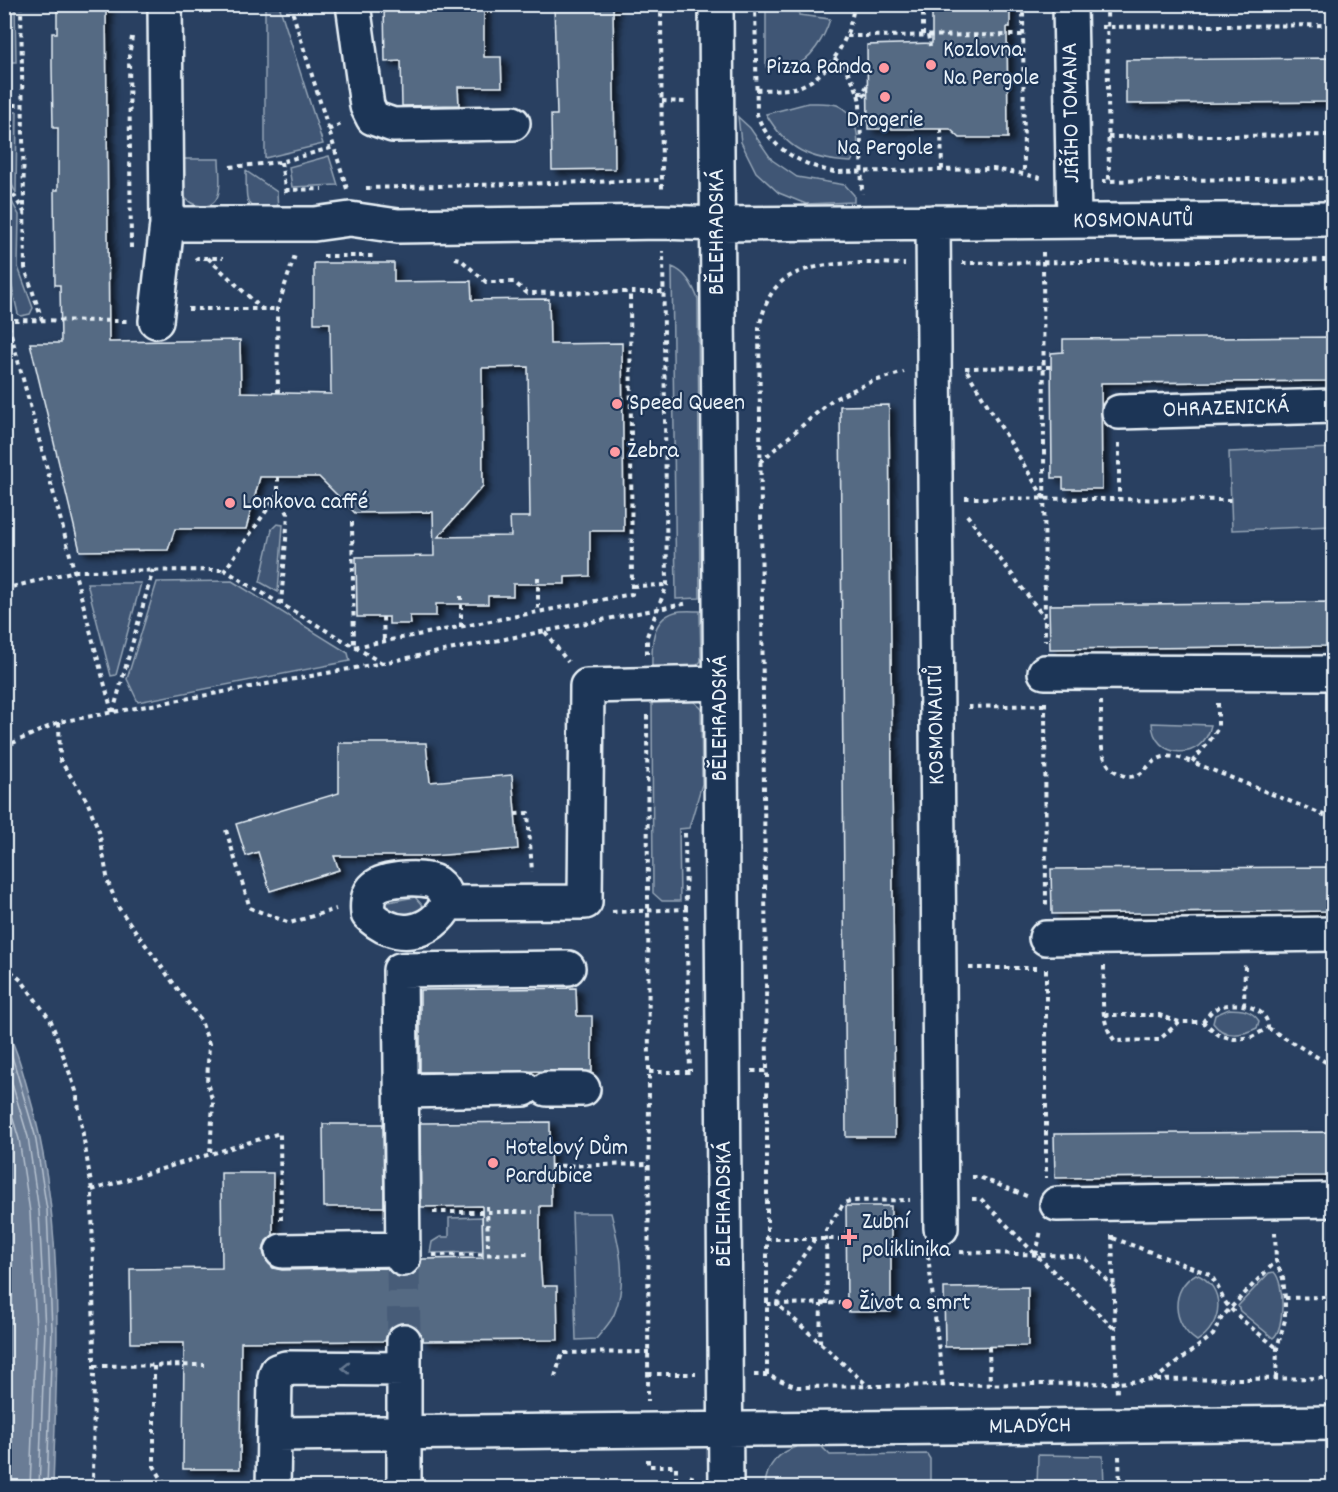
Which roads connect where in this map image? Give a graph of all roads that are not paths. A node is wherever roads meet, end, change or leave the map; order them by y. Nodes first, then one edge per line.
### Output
1 (165, 4) edge
2 (353, 4) edge
3 (716, 4) edge
4 (1070, 16) edge
5 (513, 123) dead end
6 (1334, 219) edge
7 (1074, 221) junction
8 (933, 222) junction
9 (167, 224) junction
10 (718, 224) junction
11 (156, 315) road end
12 (1334, 406) edge
13 (1119, 412) road end
14 (1045, 672) dead end
15 (1334, 673) edge
16 (721, 683) junction
17 (448, 903) dead end
18 (1334, 934) edge
19 (1046, 953) road end
20 (568, 968) dead end
21 (583, 1089) dead end
22 (401, 1091) junction
23 (1334, 1200) edge
24 (941, 1202) road end
25 (1047, 1202) road end
26 (282, 1251) road end
27 (1334, 1423) edge
28 (727, 1431) junction
29 (405, 1433) junction
30 (275, 1434) junction
31 (273, 1488) edge
32 (404, 1488) edge
33 (726, 1488) edge

1 - 9 street
2 - 5 street
3 - 10 street, BĚLEHRADSKÁ
4 - 7 street, JIŘÍHO TOMANA
6 - 7 street, KOSMONAUTŮ
7 - 8 street, KOSMONAUTŮ
8 - 10 street, KOSMONAUTŮ
8 - 24 street, KOSMONAUTŮ
9 - 10 street, KOSMONAUTŮ
9 - 11 street
10 - 16 street, BĚLEHRADSKÁ
12 - 13 street, OHRAZENICKÁ
14 - 15 street
16 - 17 street
16 - 28 street, BĚLEHRADSKÁ
18 - 19 street
20 - 22 street
21 - 22 street
22 - 26 street
23 - 25 street
27 - 28 street, MLADÝCH
28 - 29 street
28 - 33 street, BĚLEHRADSKÁ
29 - 30 street
29 -> 30 street
29 - 32 street
30 - 31 street

